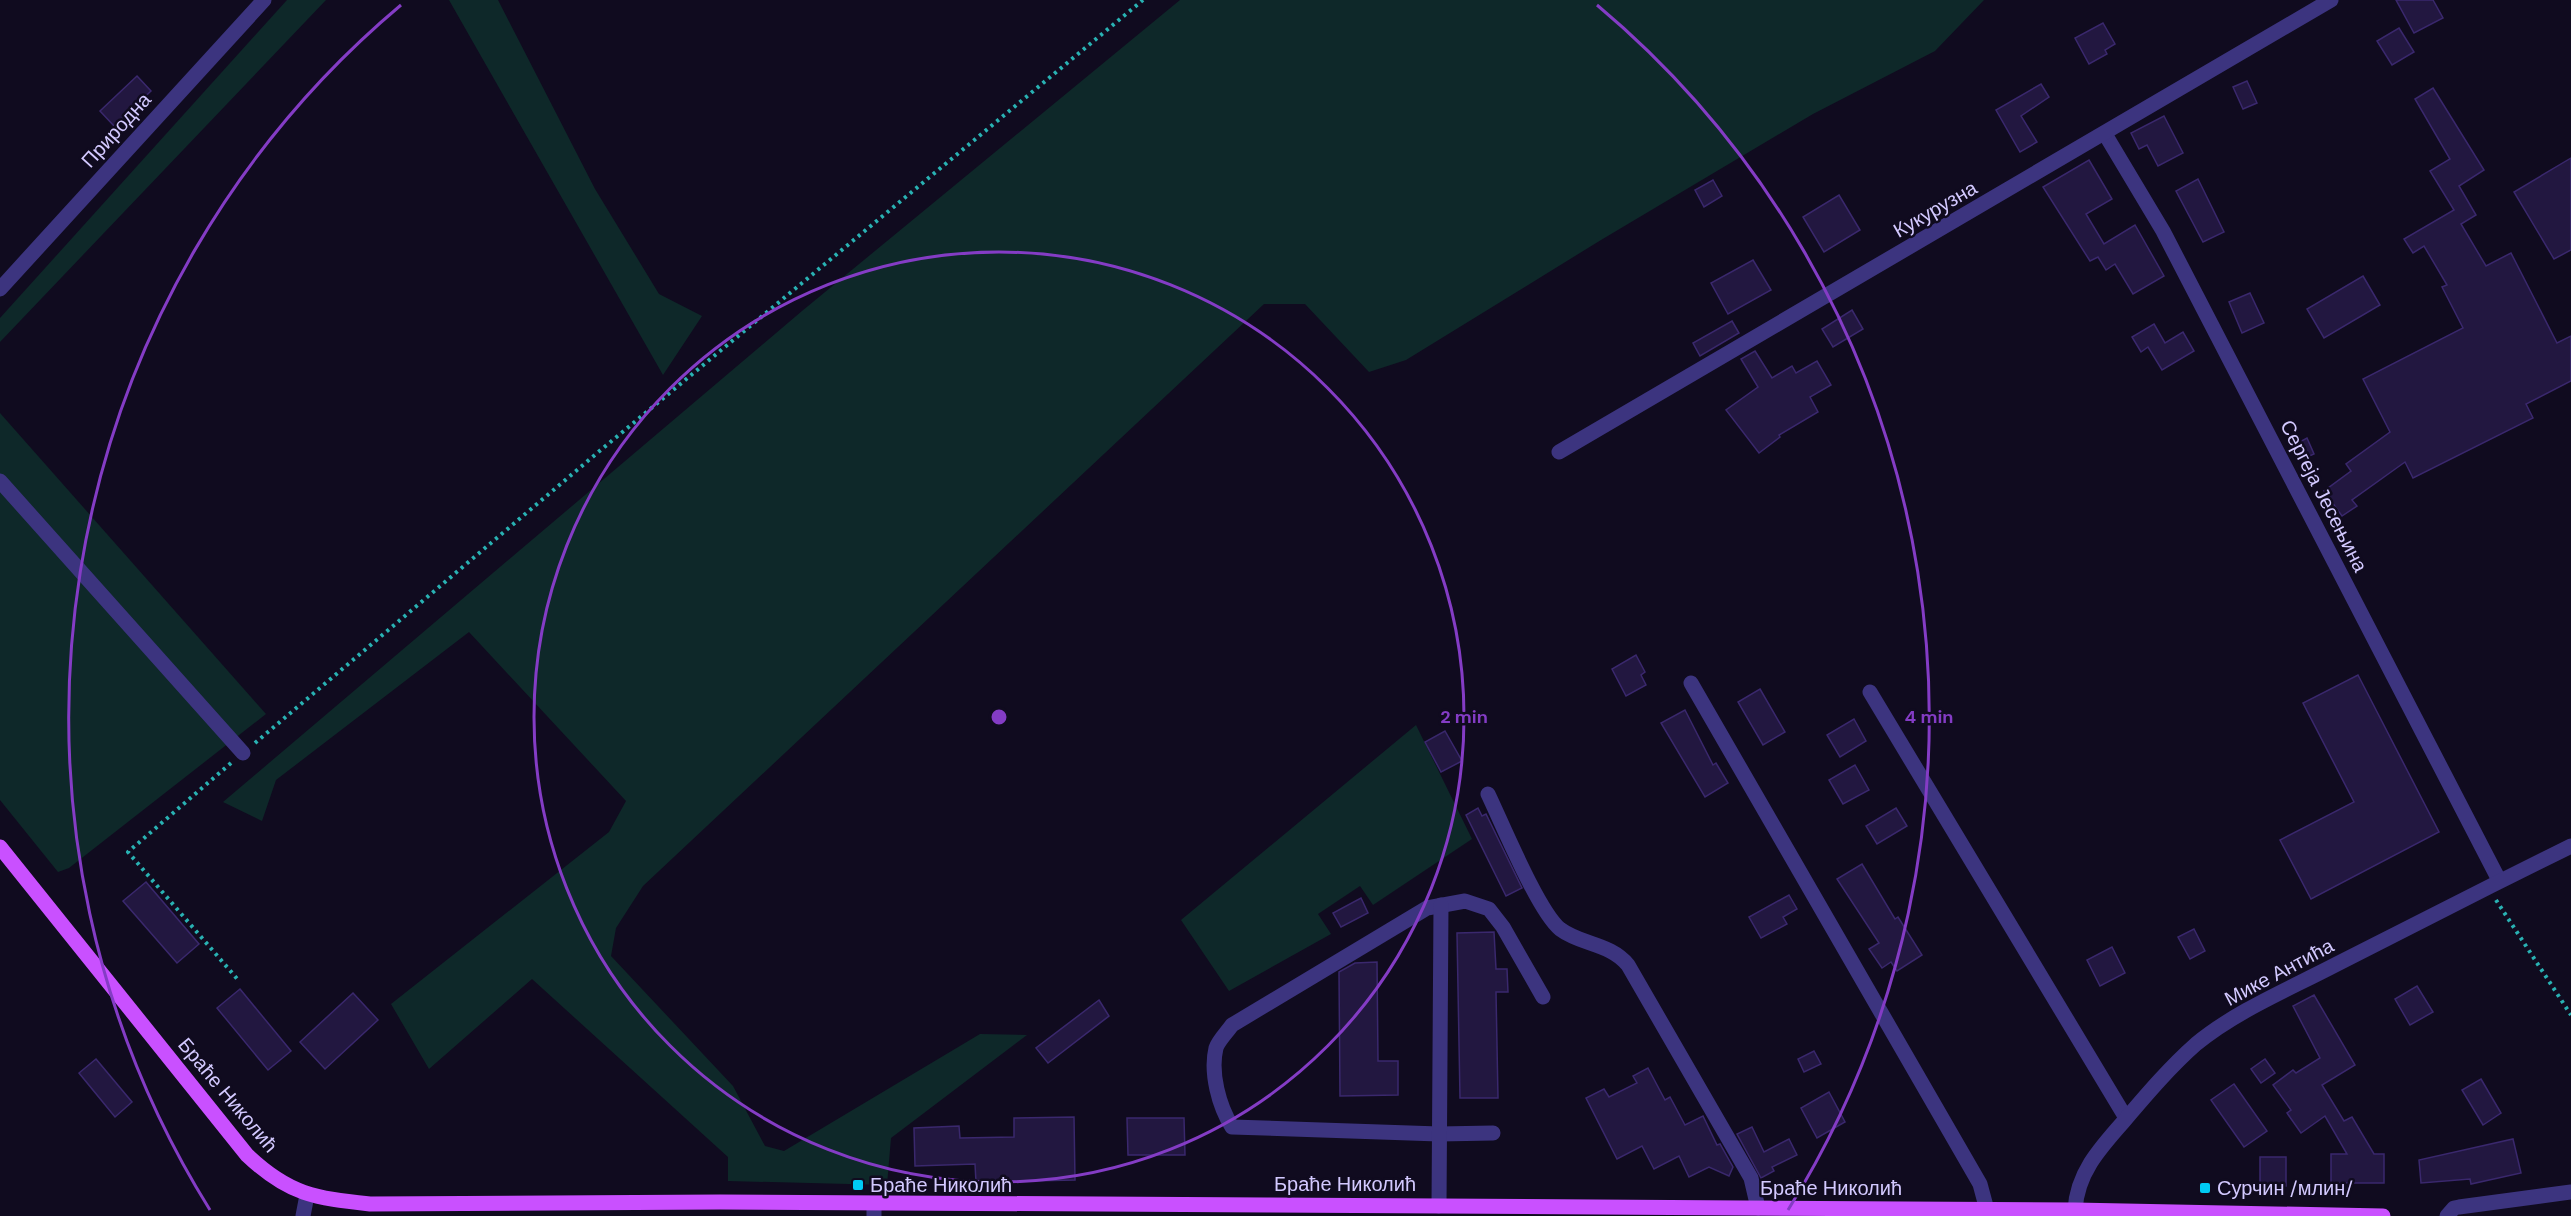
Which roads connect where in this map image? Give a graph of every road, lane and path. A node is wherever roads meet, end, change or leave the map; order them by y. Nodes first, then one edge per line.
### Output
1 (264, 0) edge
2 (1143, 0) edge
3 (2331, 0) edge
4 (2105, 134) junction
5 (0, 289) edge
6 (1559, 452) dead end
7 (0, 482) edge
8 (1691, 683) dead end
9 (1870, 692) dead end
10 (243, 753) junction
11 (1488, 794) dead end
12 (2571, 846) edge
13 (0, 847) edge
14 (2493, 884) junction
15 (1441, 905) junction
16 (239, 981) dead end
17 (1543, 997) dead end
18 (2571, 1016) edge
19 (2126, 1118) junction
20 (1493, 1133) dead end
21 (1439, 1134) junction
22 (2571, 1192) edge
23 (307, 1195) junction
24 (1439, 1206) junction
25 (1758, 1208) junction
26 (874, 1210) edge
27 (1987, 1210) junction
28 (2075, 1210) junction
29 (2155, 1214) edge
30 (2208, 1214) edge
31 (2224, 1214) edge
32 (2330, 1215) edge
33 (303, 1216) edge
34 (2383, 1216) edge
35 (2447, 1216) edge

1 - 5 street, Природна
2 - 10 path
3 - 4 street, Кукурузна
4 - 6 street, Кукурузна
4 - 14 street, Сергеја Јесењина
7 - 10 street
8 - 27 street
9 - 19 street
10 - 16 path
11 - 25 street
12 - 14 street, Мике Антића
13 - 23 main road, Браће Николић
14 - 18 path
14 - 19 street, Мике Антића
15 - 17 street
15 - 21 street
15 - 21 street
19 - 28 street, Мике Антића
20 - 21 street
21 - 24 street
22 - 35 street
23 - 26 main road, Браће Николић
23 - 33 street
24 - 25 main road, Браће Николић
24 - 26 main road, Браће Николић
25 - 27 main road, Браће Николић
27 - 28 main road, Браће Николић
28 - 29 main road, Браће Николић
29 - 30 main road, Браће Николић
30 - 31 main road, Браће Николић
31 - 32 main road, Браће Николић
32 - 34 main road, Браће Николић

